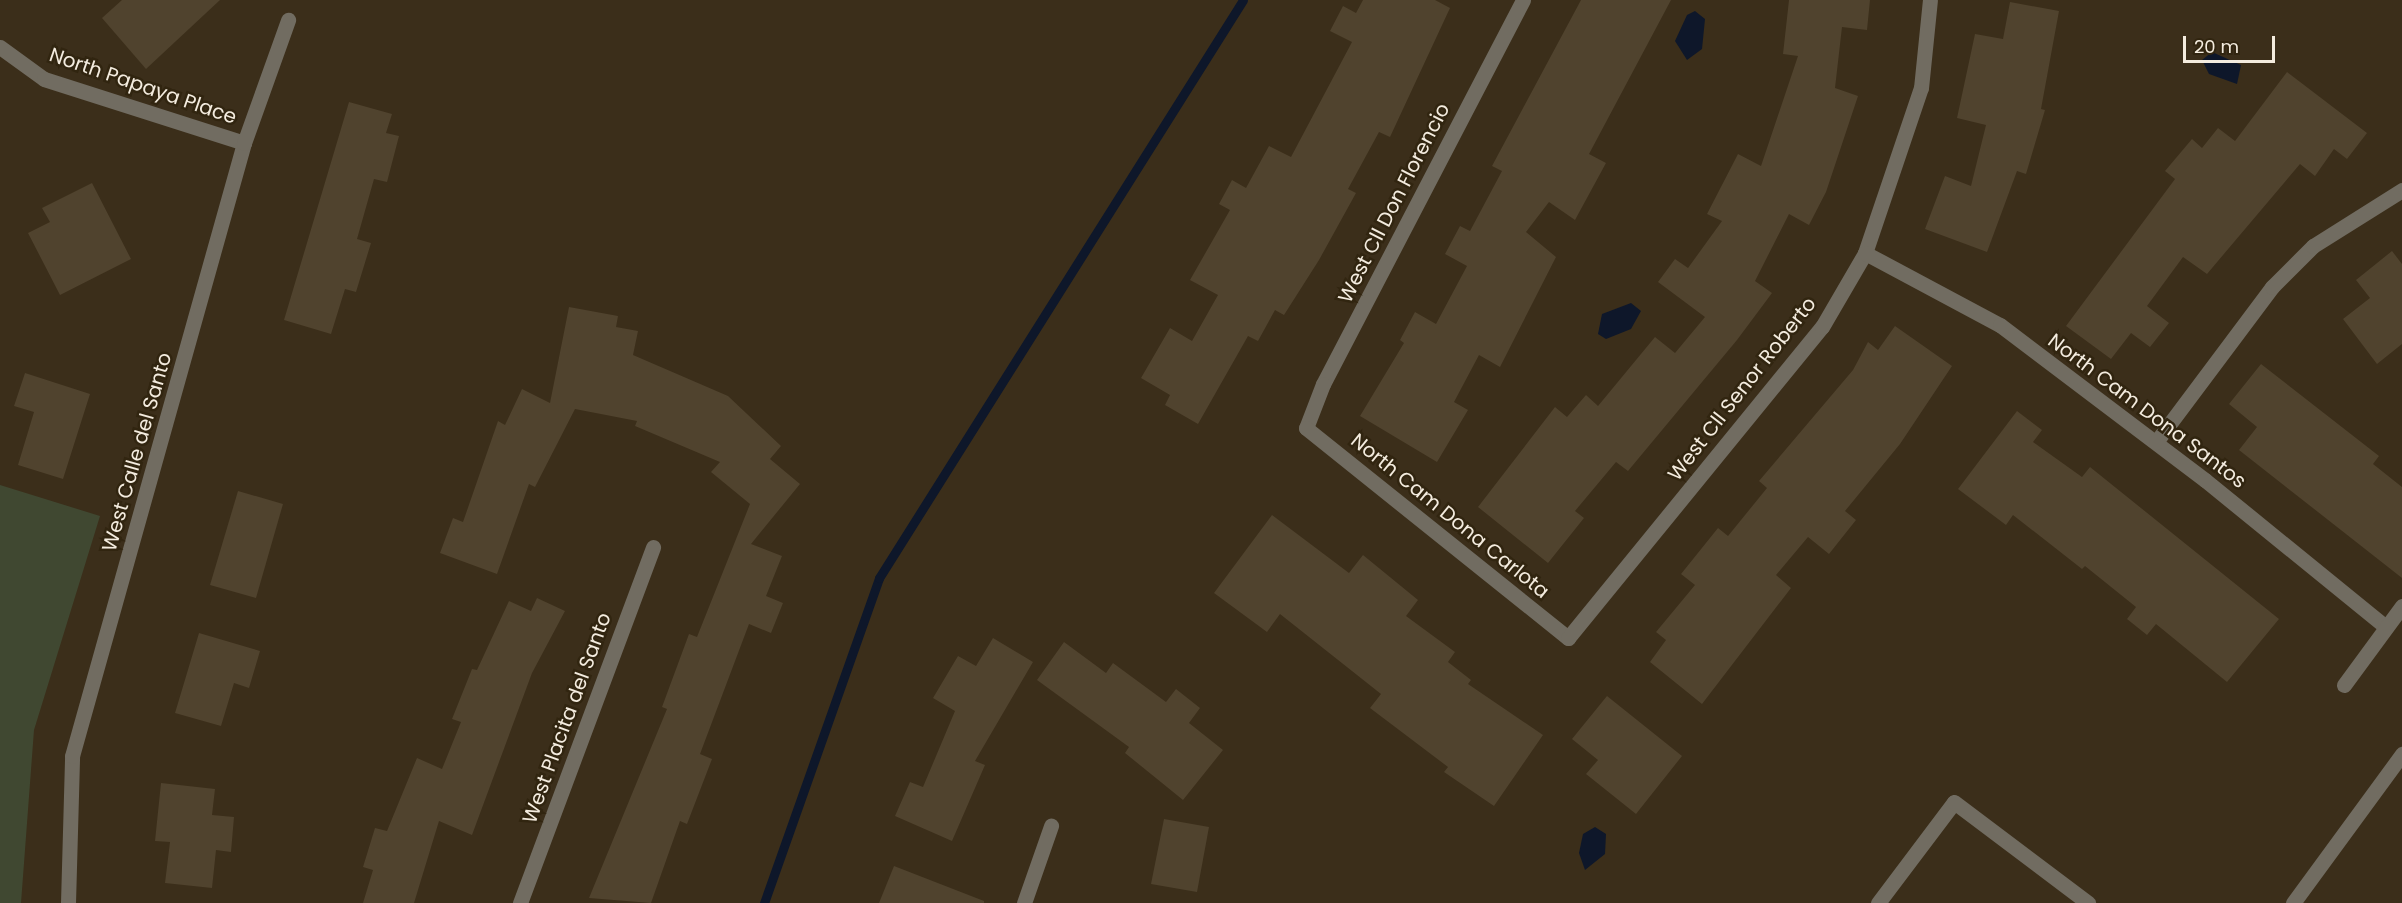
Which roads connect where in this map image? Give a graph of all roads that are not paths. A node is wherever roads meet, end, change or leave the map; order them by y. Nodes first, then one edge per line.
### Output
1 (1523, 0) edge
2 (1930, 0) edge
3 (288, 20) dead end
4 (0, 47) edge
5 (244, 143) junction
6 (2402, 190) edge
7 (1865, 253) junction
8 (1306, 428) joint
9 (2156, 442) junction
10 (653, 547) dead end
11 (2402, 606) edge
12 (2386, 627) junction
13 (1568, 638) joint
14 (2344, 685) dead end
15 (2402, 754) edge
16 (1051, 826) dead end
17 (68, 903) edge
18 (520, 903) edge
19 (1024, 903) edge
20 (1878, 903) edge
21 (2088, 903) edge
22 (2294, 903) edge

1 - 8 street, West Cll Don Florencio
2 - 7 street, West Cll Senor Roberto
3 - 5 street, West Calle del Santo
4 - 5 street, North Papaya Place
5 - 17 street, West Calle del Santo
6 - 9 street
7 - 9 street, North Cam Dona Santos
7 - 13 street, West Cll Senor Roberto
8 - 13 street, North Cam Dona Carlota
9 - 12 street, North Cam Dona Santos
10 - 18 street, West Placita del Santo
11 - 12 street
12 - 14 street
15 - 22 street
16 - 19 street
20 - 21 street

